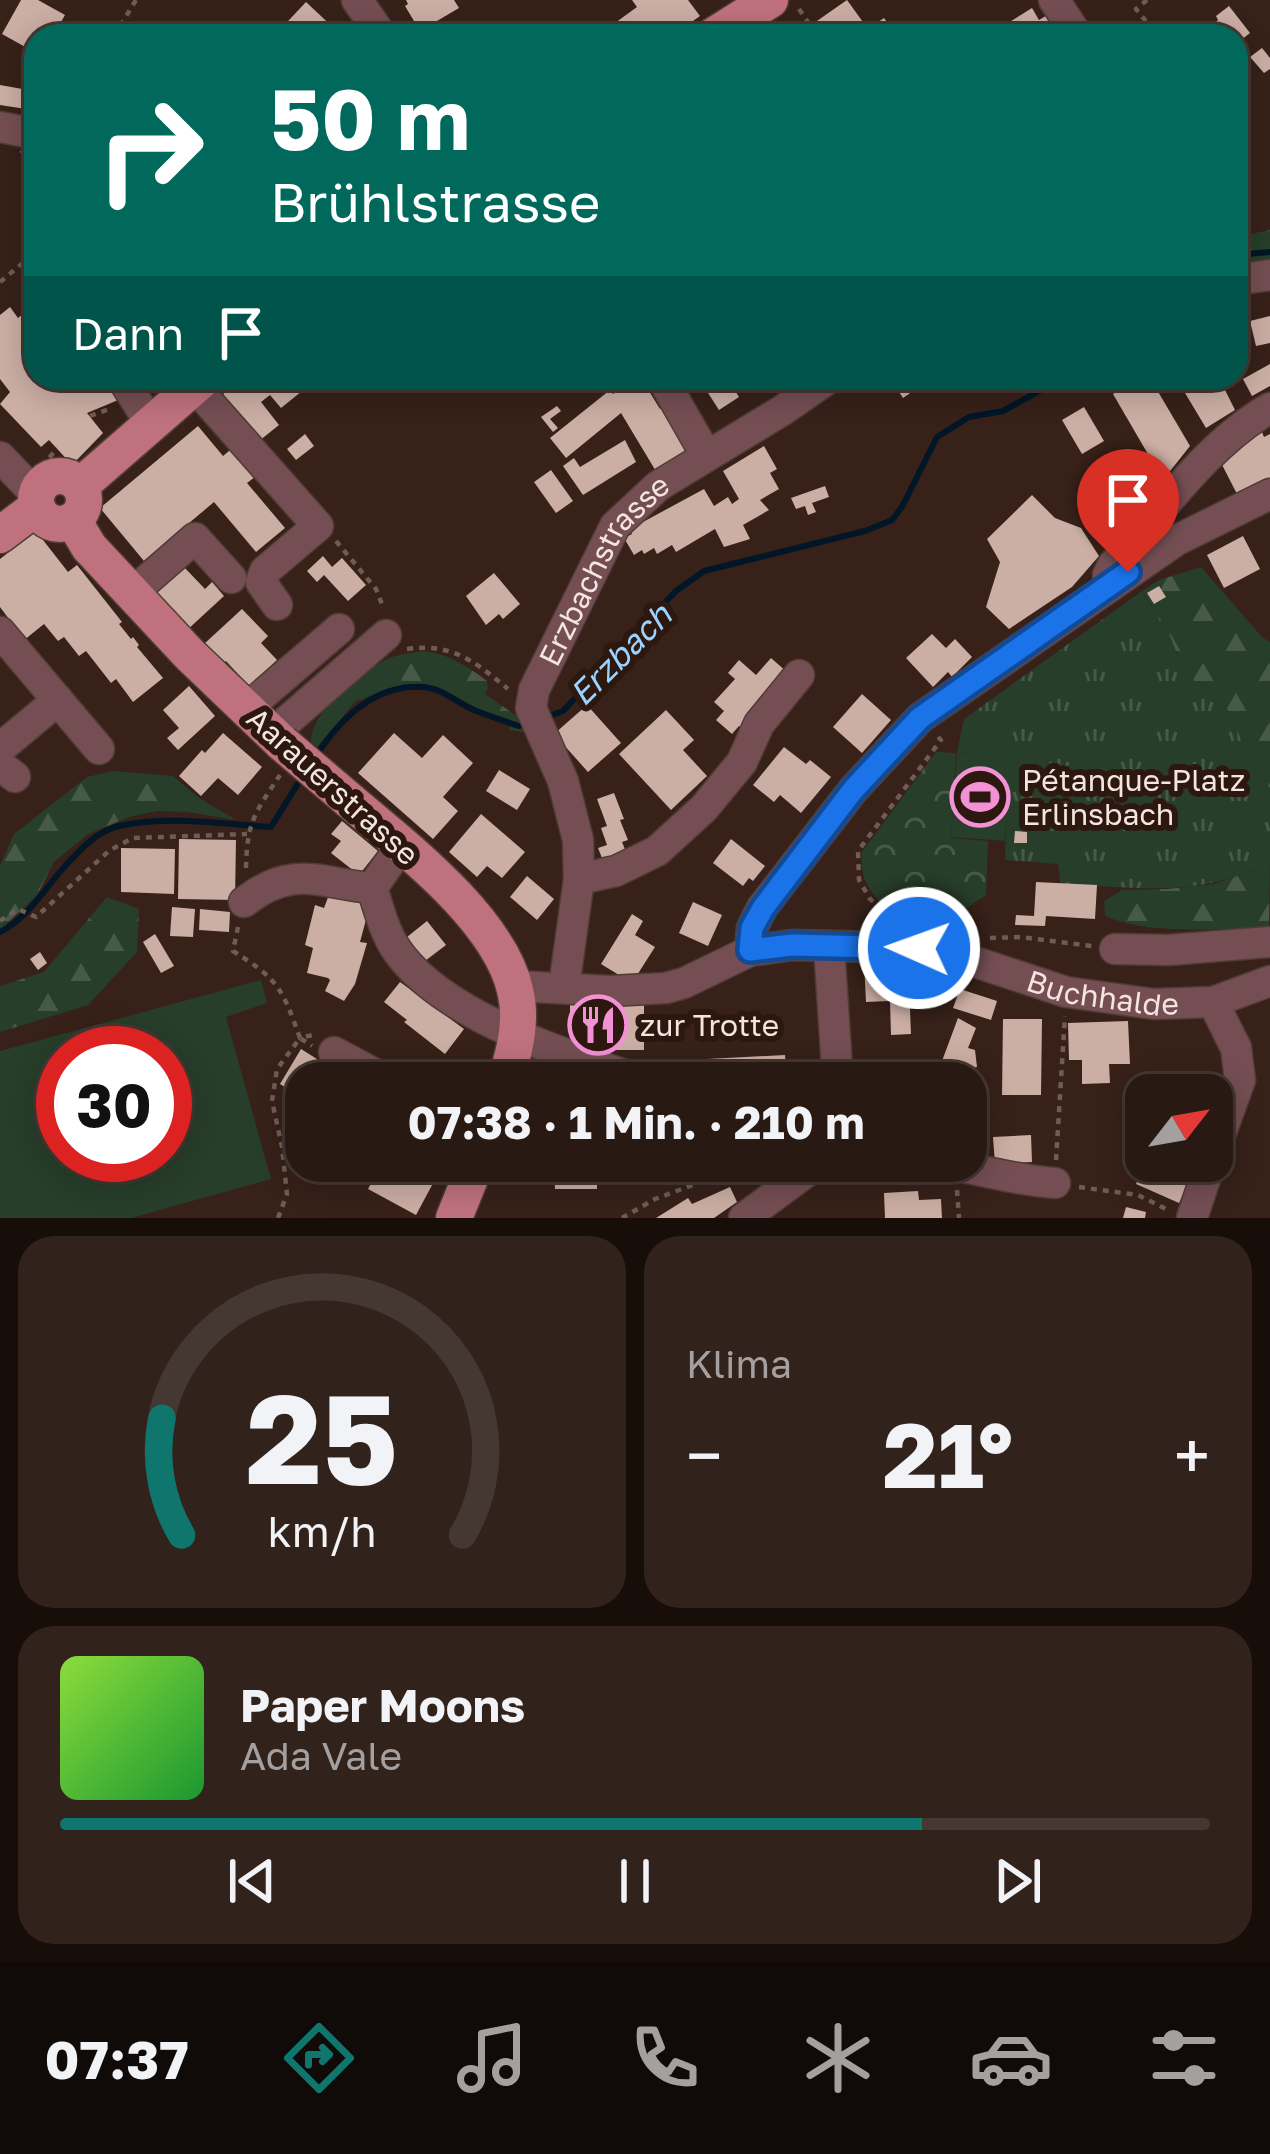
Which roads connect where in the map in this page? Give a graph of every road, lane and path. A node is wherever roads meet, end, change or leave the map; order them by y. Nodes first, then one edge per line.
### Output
1 (770, 0) edge
2 (1148, 0) edge
3 (732, 24) edge
4 (1149, 24) edge
5 (24, 262) edge
6 (0, 281) edge
7 (129, 390) edge
8 (189, 390) edge
9 (206, 390) edge
10 (669, 390) edge
11 (812, 390) edge
12 (1270, 408) edge
13 (150, 423) junction
14 (706, 455) junction
15 (0, 457) edge
16 (1270, 494) edge
17 (38, 499) junction
18 (76, 503) junction
19 (318, 526) junction
20 (0, 535) edge
21 (232, 578) dead end
22 (1101, 592) junction
23 (132, 593) junction
24 (277, 605) dead end
25 (339, 629) dead end
26 (391, 643) junction
27 (6, 652) edge
28 (800, 675) dead end
29 (58, 700) junction
30 (920, 718) junction
31 (537, 722) junction
32 (267, 729) junction
33 (99, 748) dead end
34 (6, 762) edge
35 (253, 820) dead end
36 (247, 834) junction
37 (402, 845) junction
38 (579, 879) junction
39 (372, 888) junction
40 (244, 902) junction
41 (0, 921) edge
42 (960, 923) dead end
43 (1270, 942) edge
44 (830, 946) junction
45 (1115, 949) joint
46 (750, 950) junction
47 (950, 955) junction
48 (1270, 981) edge
49 (515, 986) junction
50 (564, 987) junction
51 (1066, 992) junction
52 (1213, 1001) junction
53 (517, 1033) junction
54 (301, 1039) junction
55 (332, 1042) junction
56 (373, 1062) edge
57 (510, 1062) edge
58 (592, 1062) edge
59 (837, 1062) edge
60 (1255, 1076) edge
61 (1233, 1118) edge
62 (987, 1173) edge
63 (469, 1182) edge
64 (701, 1182) edge
65 (794, 1182) edge
66 (1198, 1182) edge
67 (1055, 1183) junction
68 (1180, 1214) edge
69 (278, 1218) edge
70 (454, 1218) edge
71 (622, 1218) edge
72 (744, 1218) edge

1 - 3 main road
2 - 4 path
5 - 6 path
7 - 13 street
8 - 13 main road
9 - 19 street
10 - 14 street
11 - 14 street, Erzbachstrasse
12 - 22 street
13 - 18 main road
14 - 31 street, Erzbachstrasse
15 - 17 street
16 - 22 street
17 - 18 main road
17 - 20 main road
18 - 23 main road, Aarauerstrasse
19 - 24 street
19 - 26 path
21 - 23 street
22 - 30 street
23 - 32 main road, Aarauerstrasse
25 - 32 street
26 - 31 path
26 - 32 street
27 - 29 street
28 - 38 street
29 - 33 street
29 - 34 street
30 - 42 path
30 - 46 street
31 - 38 street
32 - 37 main road, Aarauerstrasse, bridge
35 - 36 path
36 - 40 path
36 - 41 path
37 - 39 street
37 - 49 main road, Aarauerstrasse
38 - 50 street
39 - 40 street
39 - 53 street
40 - 54 path
43 - 45 street
44 - 46 street, Buchhalde
44 - 47 street, Buchhalde
44 - 59 street
45 - 47 path
46 - 50 street, Buchhalde
47 - 51 street, Buchhalde
48 - 52 street, Buchhalde
49 - 50 street, Buchhalde
49 - 53 main road, Aarauerstrasse
51 - 52 street, Buchhalde
51 - 67 path
52 - 60 street
53 - 57 main road, Aarauerstrasse
53 - 58 street
54 - 55 path
54 - 55 path
54 - 69 path
55 - 56 street
60 - 61 street
62 - 67 street
63 - 70 main road
64 - 71 path
65 - 72 street
66 - 68 street
67 - 68 path

